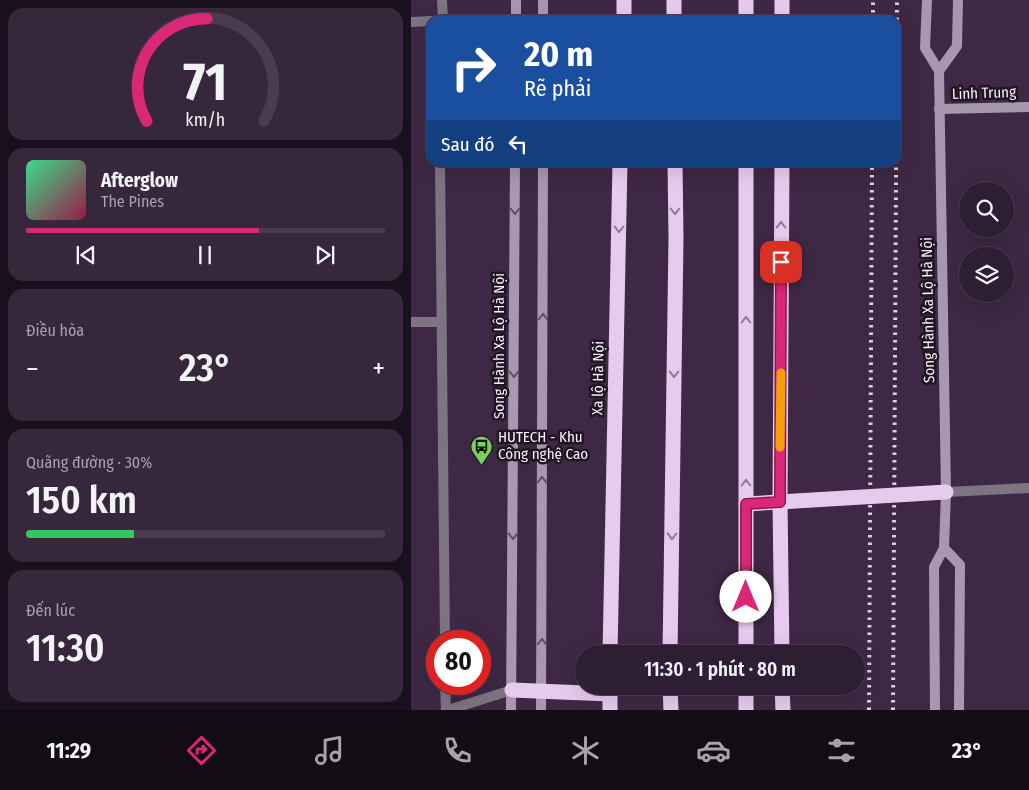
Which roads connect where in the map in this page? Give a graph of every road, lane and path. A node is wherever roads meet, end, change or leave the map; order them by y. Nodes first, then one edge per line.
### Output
1 (442, 0) edge
2 (516, 0) edge
3 (543, 0) edge
4 (624, 0) edge
5 (674, 0) edge
6 (746, 0) edge
7 (782, 0) edge
8 (927, 0) edge
9 (958, 0) edge
10 (443, 15) edge
11 (516, 15) edge
12 (543, 15) edge
13 (623, 15) edge
14 (675, 15) edge
15 (746, 15) edge
16 (782, 15) edge
17 (426, 21) edge
18 (411, 22) edge
19 (939, 71) junction
20 (1029, 106) edge
21 (939, 109) junction
22 (440, 167) edge
23 (515, 167) edge
24 (543, 167) edge
25 (620, 167) edge
26 (675, 167) edge
27 (746, 167) edge
28 (781, 167) edge
29 (411, 322) edge
30 (441, 322) junction
31 (1029, 488) edge
32 (946, 492) junction
33 (780, 502) junction
34 (746, 504) junction
35 (944, 548) junction
36 (445, 630) edge
37 (610, 645) edge
38 (670, 645) edge
39 (746, 645) edge
40 (782, 645) edge
41 (512, 690) junction
42 (542, 691) junction
43 (575, 691) edge
44 (446, 695) edge
45 (610, 695) edge
46 (671, 695) edge
47 (746, 695) edge
48 (782, 695) edge
49 (447, 710) edge
50 (511, 710) edge
51 (541, 710) edge
52 (610, 710) edge
53 (671, 710) edge
54 (746, 710) edge
55 (783, 710) edge
56 (935, 710) edge
57 (959, 710) edge

1 - 10 lane
2 - 11 main road
3 - 12 main road
4 - 13 highway
5 - 14 highway
6 - 15 highway
7 - 16 highway
8 - 19 main road
9 - 19 main road
17 - 18 lane
19 - 21 main road, Song Hành Xa Lộ Hà Nội
20 - 21 main road, Linh Trung
21 - 32 main road, Song Hành Xa Lộ Hà Nội
22 - 30 lane
23 -> 41 main road, Song Hành Xa Lộ Hà Nội
42 -> 24 main road
25 -> 37 highway, Xa lộ Hà Nội
26 -> 38 highway
34 -> 27 highway
33 -> 28 highway
29 - 30 lane
30 - 36 lane
31 - 32 lane
32 - 33 highway
32 - 35 main road, Song Hành Xa Lộ Hà Nội
33 - 34 highway
33 - 40 highway
34 - 39 highway
35 - 56 main road, Song Hành Xa Lộ Hà Nội
35 - 57 main road
41 - 42 highway
41 - 49 lane
41 - 50 main road, Song Hành Xa Lộ Hà Nội
42 - 43 highway
42 - 51 main road
44 - 49 lane
45 - 52 highway
46 - 53 highway
47 - 54 highway
48 - 55 highway

